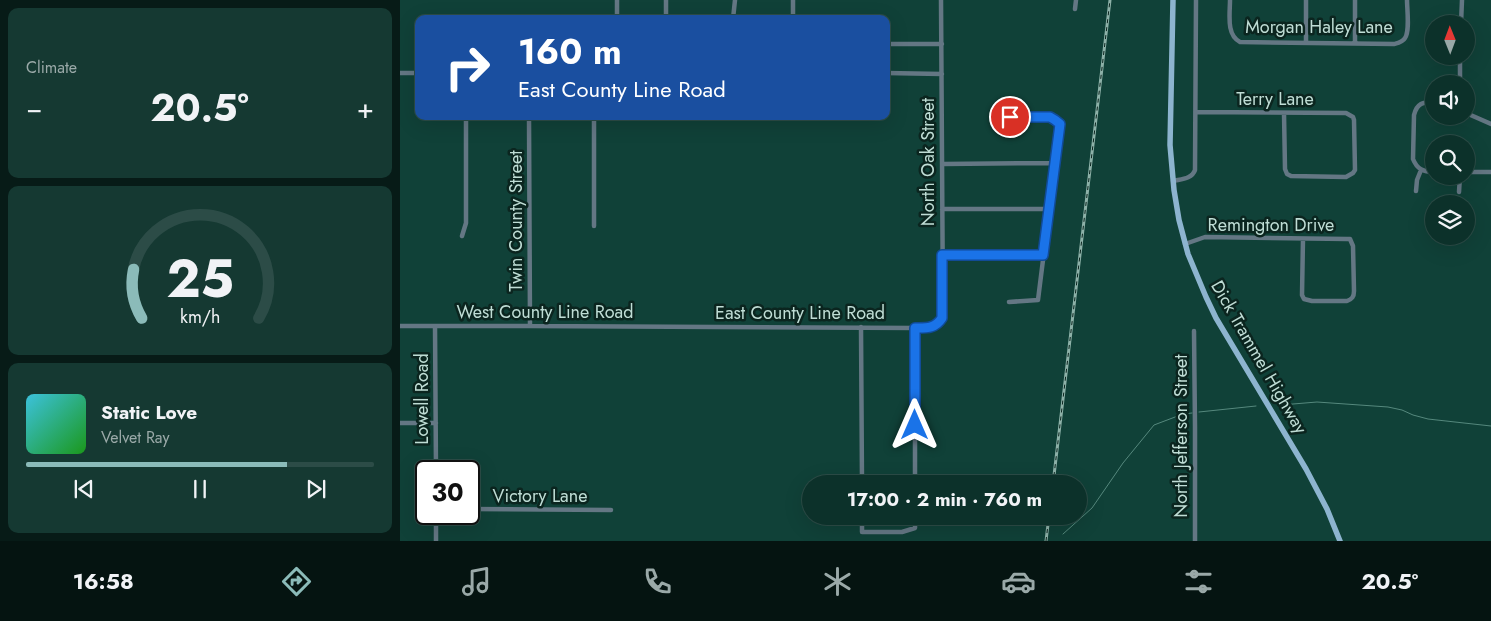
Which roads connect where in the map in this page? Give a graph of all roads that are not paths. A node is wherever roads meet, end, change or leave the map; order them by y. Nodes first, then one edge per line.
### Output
1 (617, 0) edge
2 (666, 0) edge
3 (735, 0) edge
4 (793, 0) edge
5 (941, 0) edge
6 (1076, 0) edge
7 (1173, 0) edge
8 (1196, 0) edge
9 (1230, 0) edge
10 (1306, 0) edge
11 (1355, 0) edge
12 (1407, 0) edge
13 (1462, 0) edge
14 (1075, 9) dead end
15 (617, 15) edge
16 (666, 15) edge
17 (733, 15) edge
18 (793, 15) edge
19 (1461, 15) edge
20 (1306, 43) junction
21 (1355, 43) junction
22 (890, 44) edge
23 (942, 44) junction
24 (400, 73) edge
25 (415, 73) edge
26 (890, 73) edge
27 (942, 74) junction
28 (1425, 102) edge
29 (1196, 112) junction
30 (1284, 113) junction
31 (1010, 117) dead end
32 (1475, 117) edge
33 (466, 120) edge
34 (529, 120) edge
35 (594, 120) edge
36 (1491, 124) edge
37 (943, 164) junction
38 (1055, 164) junction
39 (1421, 170) junction
40 (1425, 171) edge
41 (1475, 172) edge
42 (1491, 172) edge
43 (1173, 181) junction
44 (1460, 185) edge
45 (1416, 191) dead end
46 (1460, 192) dead end
47 (942, 209) junction
48 (1049, 210) junction
49 (594, 226) dead end
50 (462, 236) dead end
51 (1303, 238) junction
52 (1185, 244) junction
53 (942, 255) junction
54 (1043, 255) junction
55 (1009, 302) dead end
56 (939, 323) joint
57 (400, 326) edge
58 (435, 326) junction
59 (530, 326) junction
60 (690, 326) joint
61 (862, 328) junction
62 (915, 328) junction
63 (1194, 331) dead end
64 (400, 423) edge
65 (436, 423) junction
66 (436, 460) edge
67 (862, 475) edge
68 (915, 475) edge
69 (480, 510) edge
70 (611, 510) dead end
71 (436, 525) edge
72 (862, 525) edge
73 (915, 525) edge
74 (436, 541) edge
75 (1195, 541) edge
76 (1340, 541) edge

1 - 15 street
2 - 16 street
3 - 17 street
4 - 18 street
5 - 23 street, North Oak Street
6 - 14 street
7 - 43 main road, Dick Trammel Highway
8 - 29 street
9 - 20 street, Morgan Haley Lane
10 - 20 street
11 - 21 street
12 - 21 street, Morgan Haley Lane
13 - 19 street
20 - 21 street, Morgan Haley Lane
22 - 23 street
23 - 27 street, North Oak Street
24 - 25 street
26 - 27 street
27 - 37 street, North Oak Street
28 - 39 street
29 - 30 street, Terry Lane
29 - 43 street
30 - 30 street, Terry Lane
31 - 38 street
32 - 36 street
33 - 50 street
34 - 59 street, Twin County Street
35 - 49 street
37 - 38 street
37 - 47 street, North Oak Street
38 - 48 street
39 - 40 street
39 - 45 street
41 - 42 street
43 - 52 main road, Dick Trammel Highway
44 - 46 street
47 - 48 street
47 - 53 street, North Oak Street
48 - 54 street
51 - 51 street, Remington Drive
51 - 52 street, Remington Drive
52 - 76 main road, Dick Trammel Highway
53 - 54 street
53 - 56 street, North Oak Street
54 - 55 street
56 - 62 street, East County Line Road
57 - 58 street, West County Line Road
58 - 59 street, West County Line Road
58 - 65 street, Lowell Road
59 - 60 street, West County Line Road
60 - 61 street, East County Line Road
61 - 62 street, East County Line Road
61 - 67 street
62 - 68 street
63 - 75 street, North Jefferson Street
64 - 65 street
65 - 66 street, Lowell Road
69 - 70 street, Victory Lane
71 - 74 street
72 - 73 street

